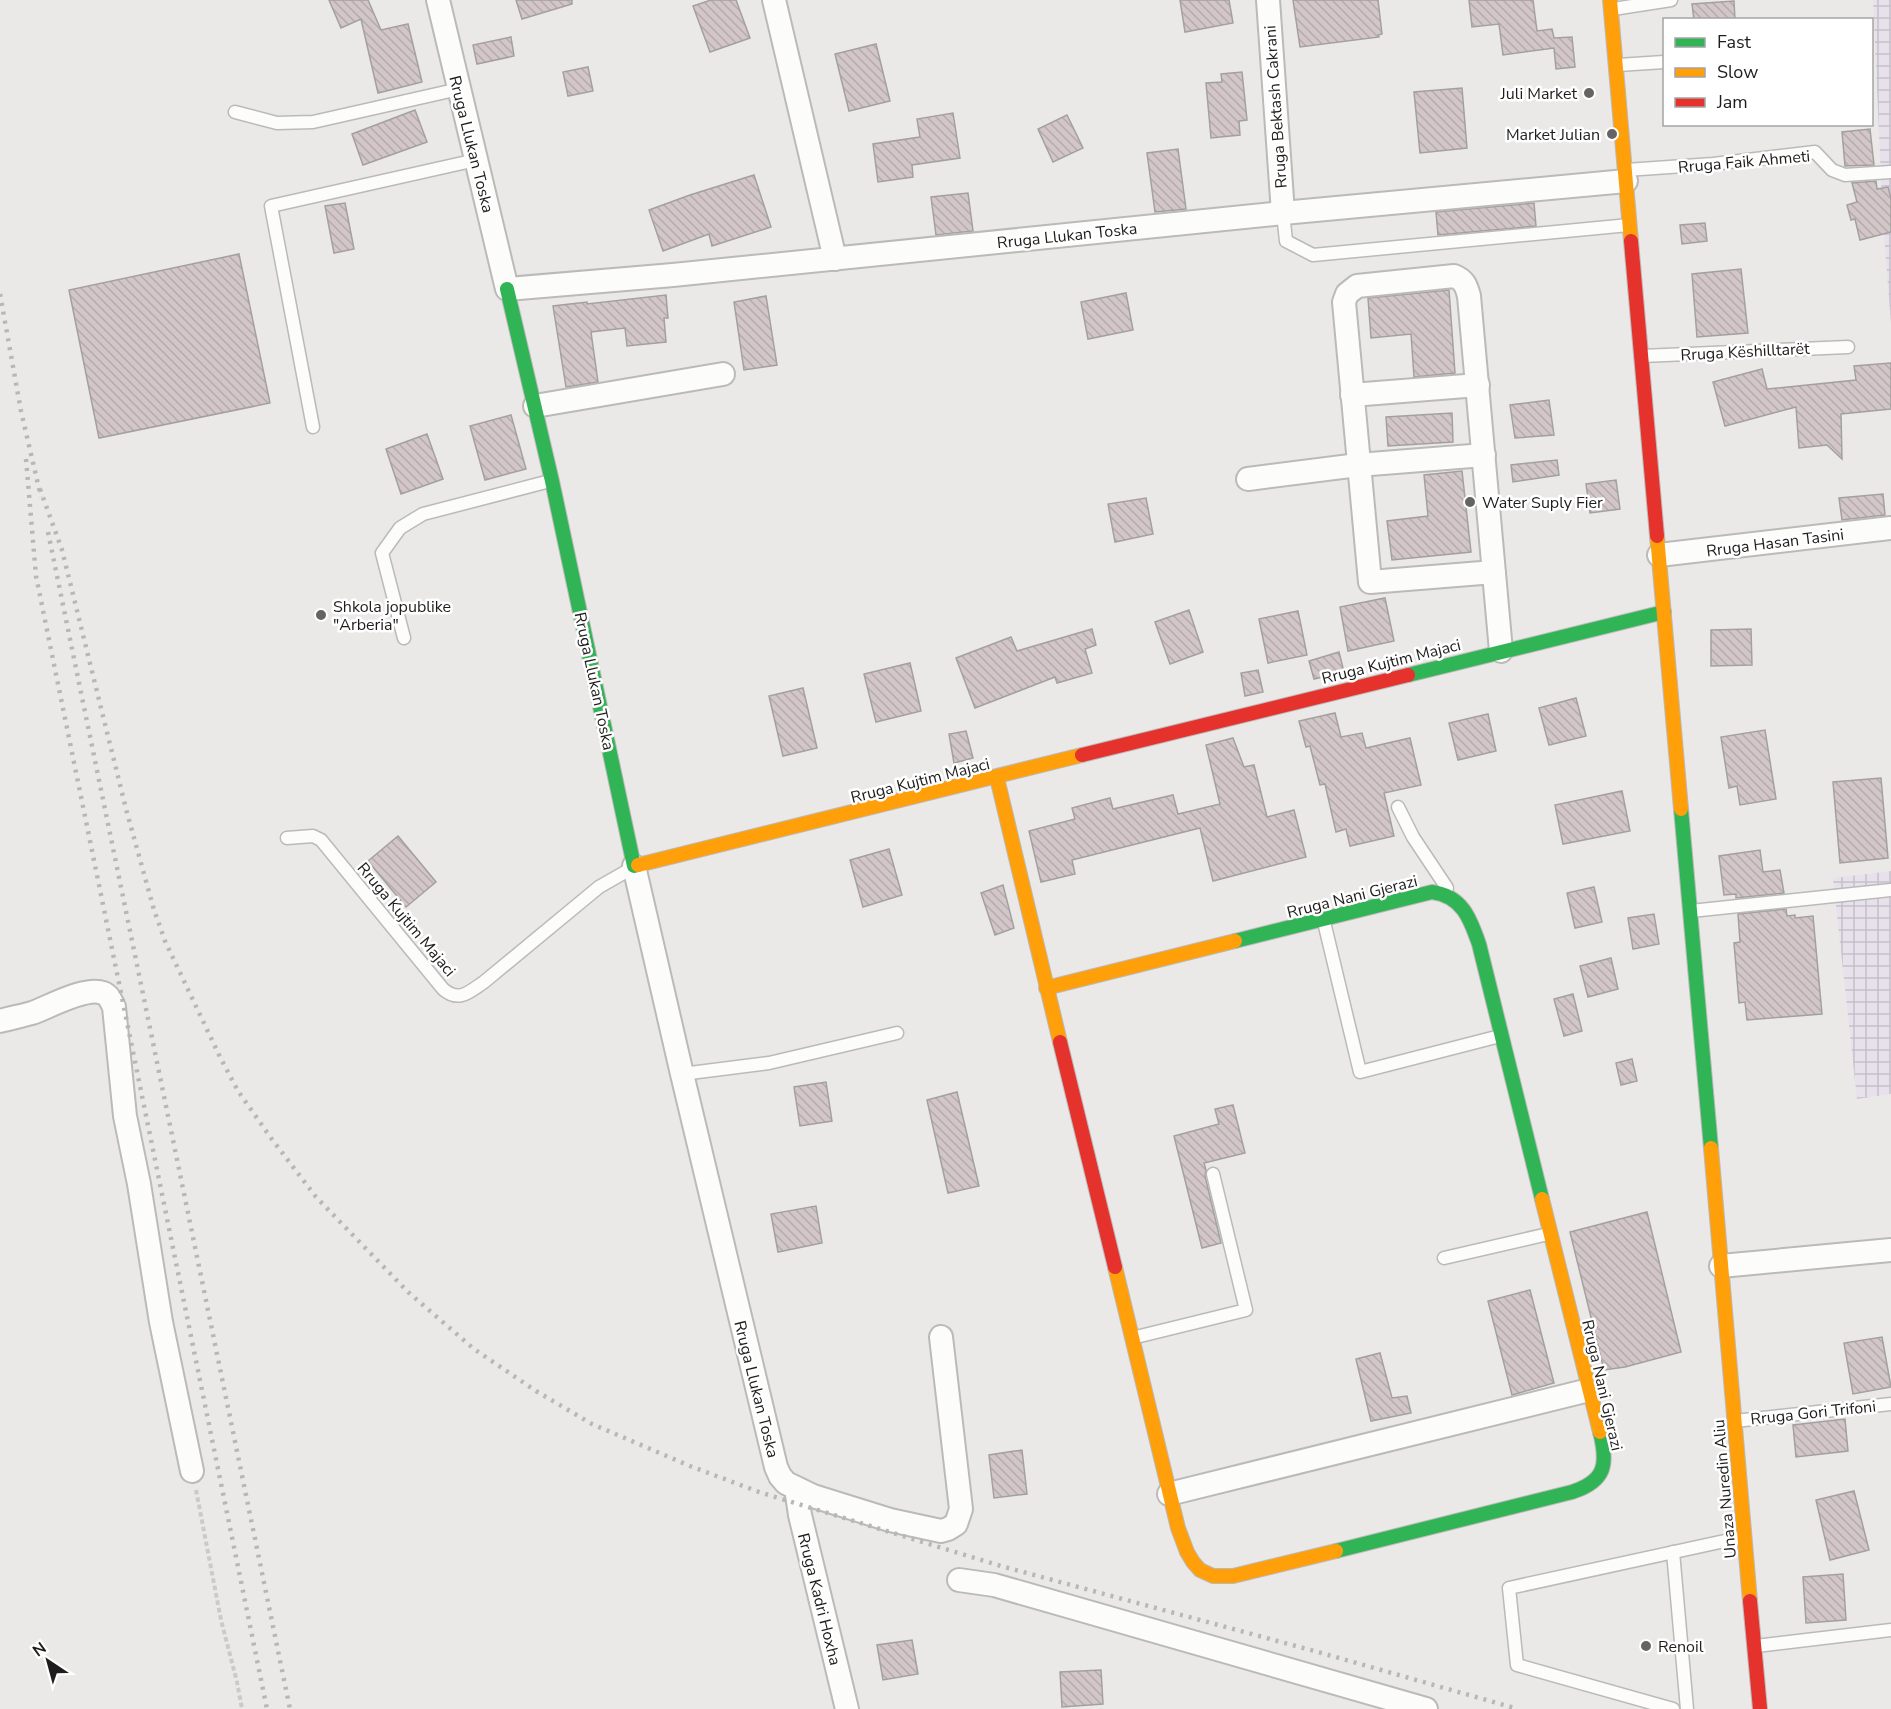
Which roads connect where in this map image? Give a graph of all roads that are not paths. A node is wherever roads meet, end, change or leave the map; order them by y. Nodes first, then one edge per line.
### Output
1 (438, 0) edge
2 (774, 0) edge
3 (1268, 0) edge
4 (1671, 0) edge
5 (1610, 5) edge
6 (1663, 62) edge
7 (1616, 65) junction
8 (459, 89) junction
9 (235, 112) dead end
10 (476, 160) junction
11 (1891, 172) edge
12 (1625, 176) junction
13 (1283, 213) junction
14 (1630, 225) junction
15 (836, 259) junction
16 (507, 289) junction
17 (1848, 346) dead end
18 (1641, 356) junction
19 (723, 374) dead end
20 (1478, 385) junction
21 (1352, 395) junction
22 (535, 406) junction
23 (313, 428) dead end
24 (1484, 455) junction
25 (1358, 465) junction
26 (1248, 479) dead end
27 (552, 481) junction
28 (1891, 528) edge
29 (1659, 555) junction
30 (1494, 572) junction
31 (1664, 612) junction
32 (404, 639) dead end
33 (1502, 651) junction
34 (997, 778) junction
35 (1398, 807) dead end
36 (287, 838) dead end
37 (634, 866) junction
38 (1891, 890) edge
39 (1454, 898) junction
40 (1690, 911) junction
41 (1324, 920) junction
42 (1046, 988) junction
43 (0, 1021) edge
44 (897, 1033) dead end
45 (1500, 1036) junction
46 (682, 1074) junction
47 (1213, 1174) dead end
48 (1549, 1234) junction
49 (1891, 1250) edge
50 (1444, 1258) dead end
51 (1721, 1266) junction
52 (941, 1337) dead end
53 (1131, 1338) junction
54 (1589, 1390) junction
55 (1891, 1404) edge
56 (1734, 1421) junction
57 (192, 1471) road end
58 (796, 1488) junction
59 (1169, 1494) junction
60 (1745, 1536) junction
61 (1673, 1552) junction
62 (960, 1581) dead end
63 (1891, 1630) edge
64 (1754, 1646) junction
65 (847, 1709) edge
66 (1426, 1709) edge
67 (1672, 1709) edge
68 (1687, 1709) edge
69 (1760, 1709) edge

1 - 8 street, Rruga Llukan Toska
2 - 15 street
3 - 13 street, Rruga Bektash Cakrani
4 - 5 lane
5 - 7 street, Unaza Nuredin Aliu
6 - 7 lane
7 - 12 street, Unaza Nuredin Aliu
8 - 9 lane
8 - 10 street, Rruga Llukan Toska
10 - 16 street, Rruga Llukan Toska
10 - 23 lane
11 - 12 lane, Rruga Faik Ahmeti
12 - 13 street, Rruga Llukan Toska
12 - 14 street, Unaza Nuredin Aliu
13 - 14 lane
13 - 15 street, Rruga Llukan Toska
14 - 18 street, Unaza Nuredin Aliu
15 - 16 street, Rruga Llukan Toska
16 - 22 street, Rruga Llukan Toska
17 - 18 lane, Rruga Këshilltarët
18 - 29 street, Unaza Nuredin Aliu
19 - 22 street
20 - 21 street
20 - 21 street
20 - 24 street
21 - 25 street
22 - 27 street, Rruga Llukan Toska
24 - 25 street
24 - 30 street
25 - 26 street
25 - 30 street
27 - 32 lane
27 - 37 street, Rruga Llukan Toska
28 - 29 street, Rruga Hasan Tasini
29 - 31 street, Unaza Nuredin Aliu
30 - 33 street
31 - 33 street, Rruga Kujtim Majaci
31 - 40 street, Unaza Nuredin Aliu
33 - 34 street, Rruga Kujtim Majaci
34 - 37 street, Rruga Kujtim Majaci
34 - 42 street, Rruga Nani Gjerazi
35 - 39 lane
36 - 37 lane, Rruga Kujtim Majaci
37 - 46 street, Rruga Llukan Toska
38 - 40 lane
39 - 41 street, Rruga Nani Gjerazi
39 - 45 street, Rruga Nani Gjerazi
40 - 51 street, Unaza Nuredin Aliu
41 - 42 street, Rruga Nani Gjerazi
41 - 45 lane
42 - 53 street, Rruga Nani Gjerazi
43 - 57 street
44 - 46 lane
45 - 48 street, Rruga Nani Gjerazi
46 - 58 street, Rruga Llukan Toska
47 - 53 lane
48 - 50 lane
48 - 54 street, Rruga Nani Gjerazi
49 - 51 street
51 - 56 street, Unaza Nuredin Aliu
52 - 58 street, Rruga Llukan Toska
53 - 59 street, Rruga Nani Gjerazi
54 - 59 street
54 - 59 street, Rruga Nani Gjerazi
55 - 56 lane, Rruga Gori Trifoni
56 - 60 street, Unaza Nuredin Aliu
58 - 65 street, Rruga Kadri Hoxha
60 - 61 lane
60 - 64 street, Unaza Nuredin Aliu
61 - 67 lane
61 - 68 lane
62 - 66 street
63 - 64 lane
64 - 69 street, Unaza Nuredin Aliu

